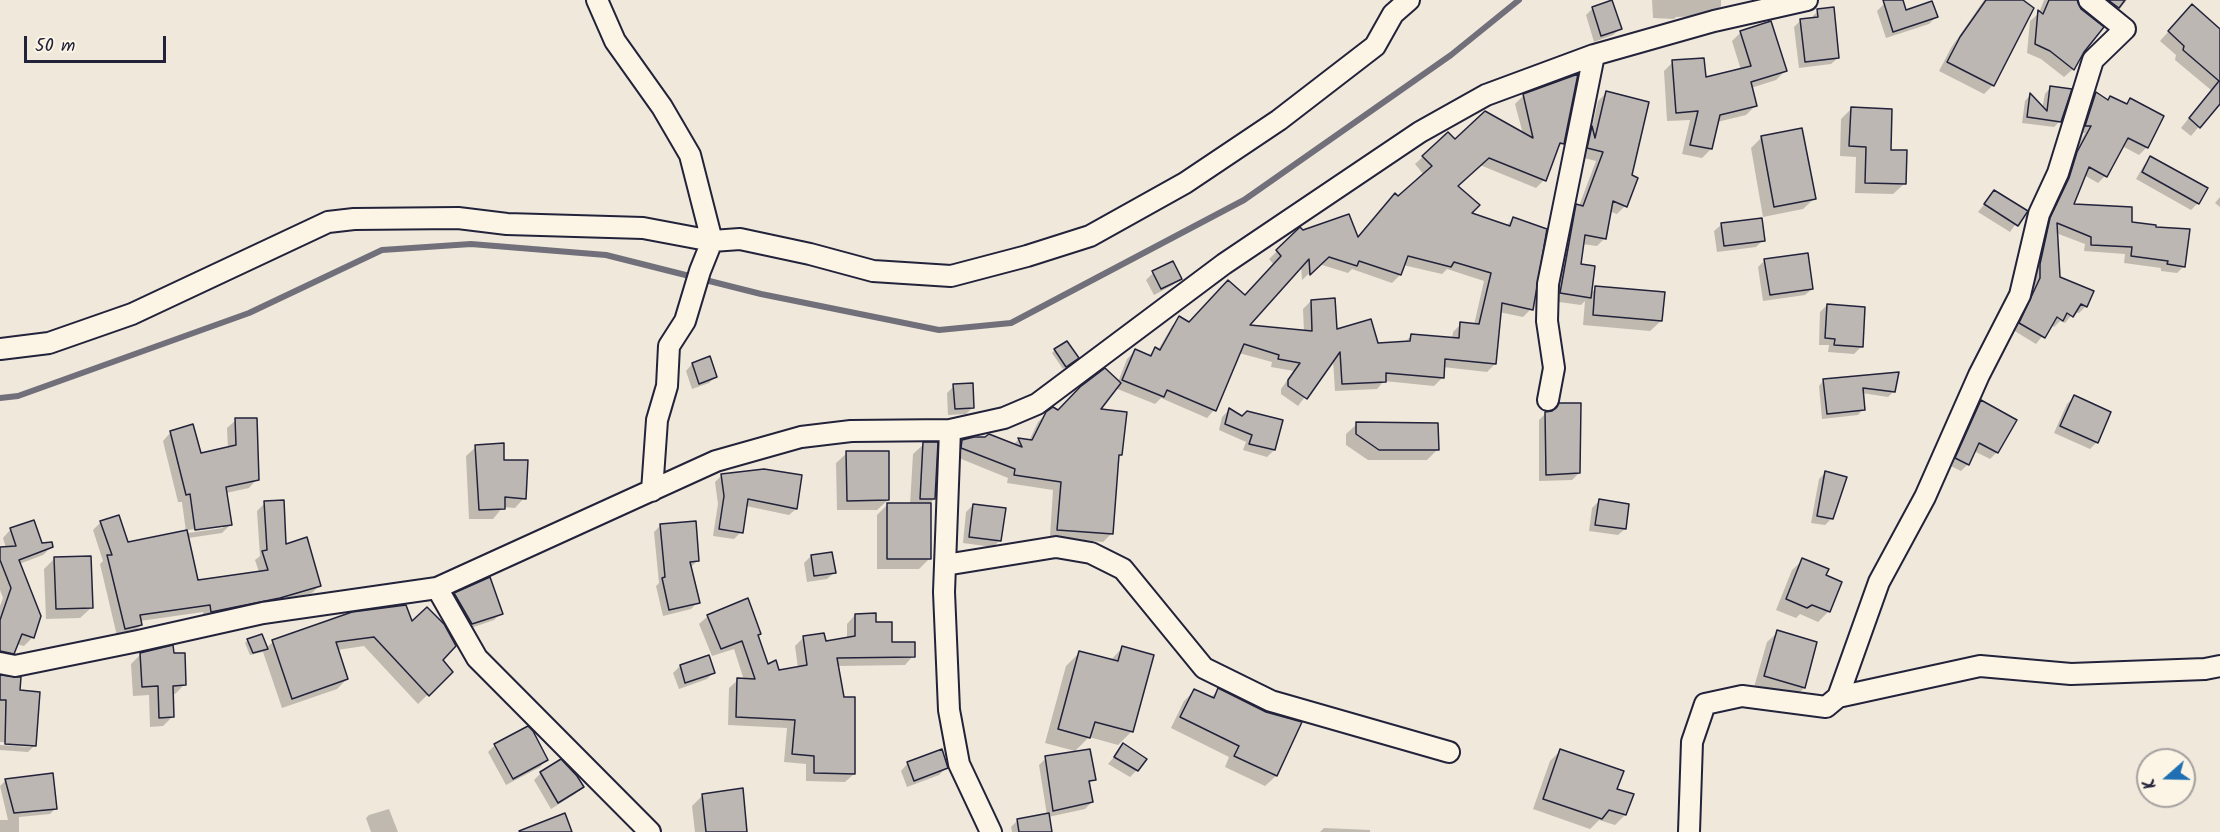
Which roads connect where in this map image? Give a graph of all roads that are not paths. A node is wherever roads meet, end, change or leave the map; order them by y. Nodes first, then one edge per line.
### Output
1 (597, 0) edge
2 (1409, 0) edge
3 (1807, 0) edge
4 (2089, 0) edge
5 (1594, 55) junction
6 (712, 241) junction
7 (0, 349) edge
8 (1548, 400) dead end
9 (950, 430) junction
10 (652, 491) junction
11 (945, 565) junction
12 (437, 588) junction
13 (0, 663) edge
14 (2220, 666) edge
15 (1838, 697) junction
16 (1449, 752) dead end
17 (650, 832) edge
18 (991, 832) edge
19 (1689, 832) edge

1 - 6 street
2 - 6 street
3 - 5 street
4 - 15 street
5 - 8 street
5 - 9 street
6 - 7 street
6 - 10 street
9 - 10 street
9 - 11 street
10 - 12 street
11 - 16 street
11 - 18 street
12 - 13 street
12 - 17 street
14 - 15 street
15 - 19 street

